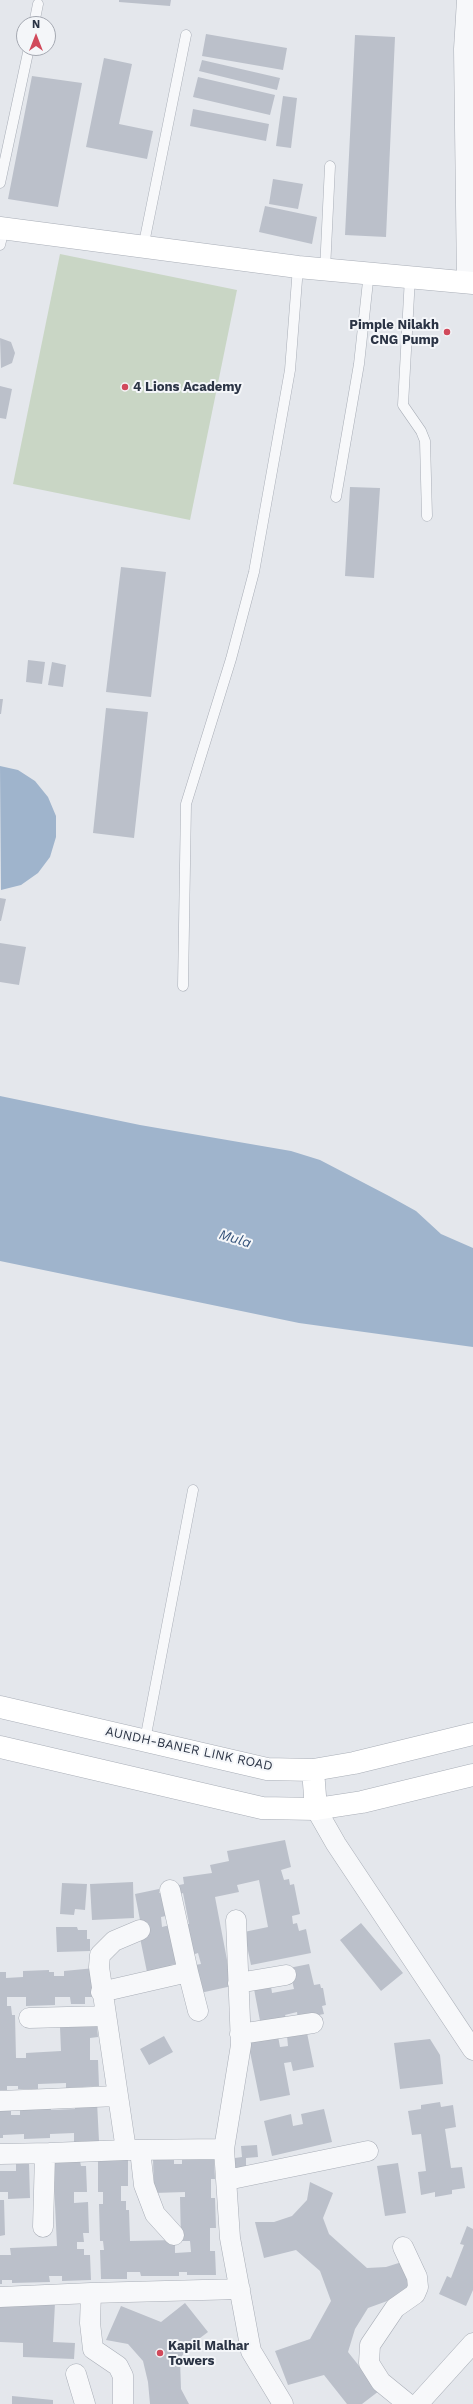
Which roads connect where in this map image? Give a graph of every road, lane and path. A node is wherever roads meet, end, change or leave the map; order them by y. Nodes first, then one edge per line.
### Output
1 (467, 0) edge
2 (38, 4) dead end
3 (36, 16) edge
4 (186, 35) dead end
5 (27, 56) edge
6 (330, 166) dead end
7 (469, 166) edge
8 (0, 182) edge
9 (1, 234) edge
10 (143, 248) junction
11 (298, 267) junction
12 (325, 270) junction
13 (369, 272) junction
14 (410, 277) junction
15 (470, 283) edge
16 (336, 497) dead end
17 (427, 516) dead end
18 (183, 986) dead end
19 (193, 1490) dead end
20 (0, 1707) edge
21 (473, 1734) edge
22 (145, 1740) junction
23 (0, 1747) edge
24 (313, 1770) junction
25 (473, 1774) edge
26 (316, 1809) junction
27 (170, 1890) dead end
28 (236, 1920) dead end
29 (140, 1930) dead end
30 (188, 1972) junction
31 (286, 1975) dead end
32 (238, 1983) junction
33 (102, 1992) junction
34 (198, 2011) dead end
35 (105, 2016) junction
36 (29, 2018) dead end
37 (313, 2024) dead end
38 (240, 2034) junction
39 (473, 2050) edge
40 (117, 2096) junction
41 (0, 2100) edge
42 (224, 2149) junction
43 (133, 2150) junction
44 (368, 2151) dead end
45 (50, 2153) junction
46 (0, 2154) edge
47 (226, 2180) junction
48 (43, 2227) dead end
49 (174, 2235) dead end
50 (403, 2248) dead end
51 (240, 2289) junction
52 (91, 2294) junction
53 (0, 2297) edge
54 (473, 2343) edge
55 (76, 2374) dead end
56 (85, 2404) edge
57 (123, 2404) edge
58 (283, 2404) edge
59 (408, 2404) edge
60 (418, 2404) edge

1 - 7 street
2 - 3 lane
4 - 10 lane
5 - 8 lane
6 - 12 lane
7 - 15 street
9 - 10 main road
10 - 11 main road
11 - 12 main road
11 - 18 lane
12 - 13 main road
13 - 14 main road
13 - 16 lane
14 - 15 main road
14 - 17 lane
19 - 22 lane
20 - 22 main road, AUNDH-BANER LINK ROAD
21 - 24 main road, AUNDH-BANER LINK ROAD
22 - 24 main road, AUNDH-BANER LINK ROAD
23 - 26 main road
24 - 26 main road
25 - 26 main road
26 - 39 street
27 - 30 street
28 - 32 street
29 - 33 street
30 - 33 street
30 - 34 street
31 - 32 street
32 - 38 street
33 - 35 street
35 - 36 street
35 - 40 street
37 - 38 street
38 - 42 street
40 - 41 street
40 - 43 street
42 - 43 street
42 - 47 street
43 - 45 street
43 - 49 street
44 - 47 street
45 - 46 street
45 - 48 street
47 - 51 street
50 - 59 street
51 - 52 street
51 - 58 street
52 - 53 street
52 - 57 street
54 - 60 street
55 - 56 street

